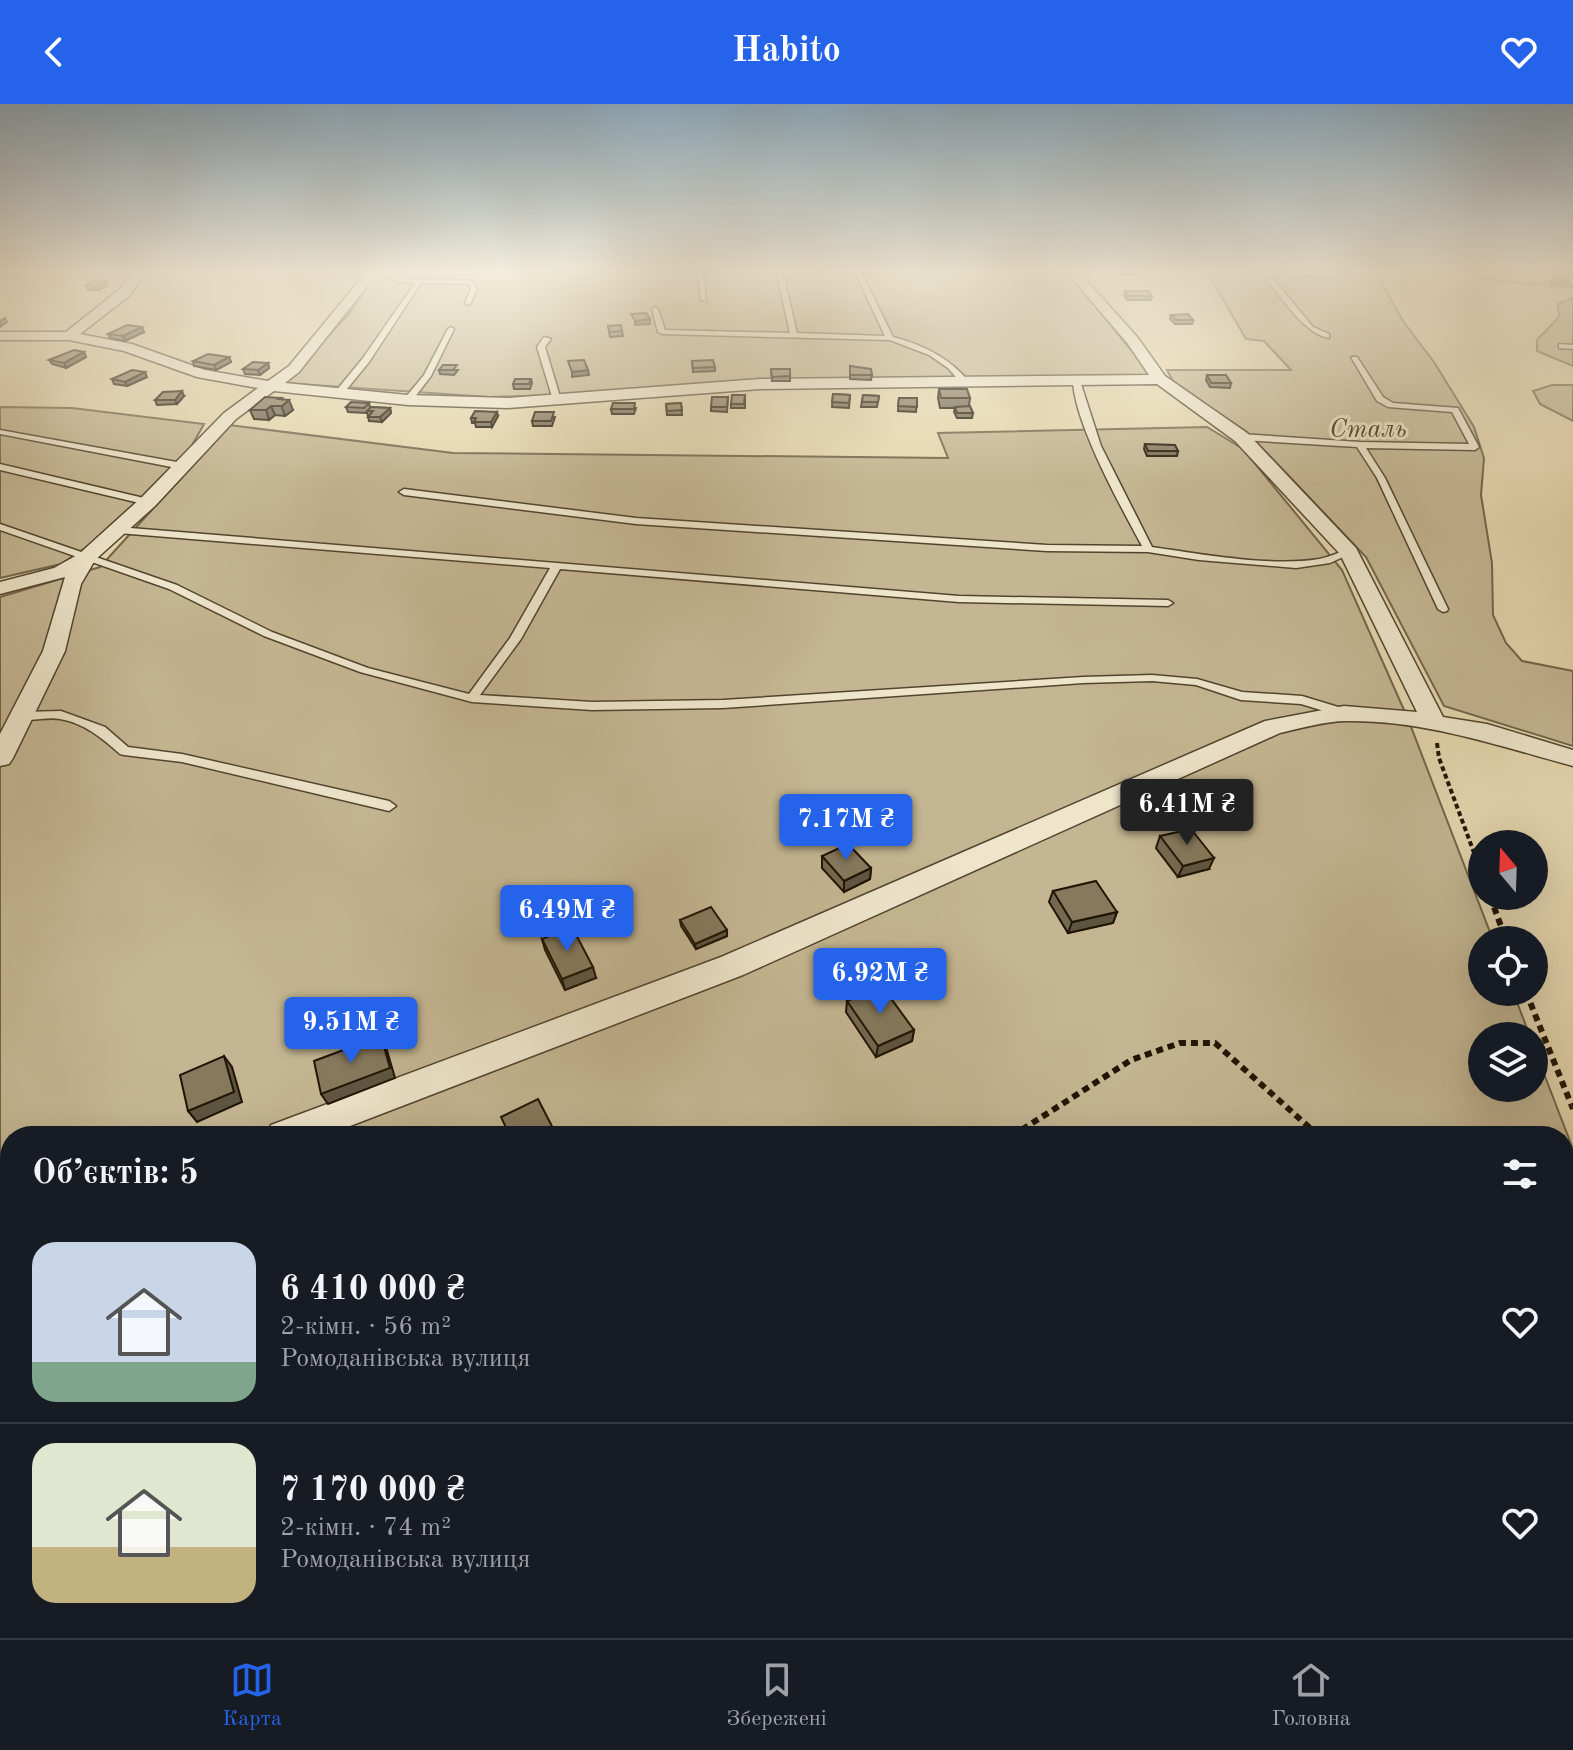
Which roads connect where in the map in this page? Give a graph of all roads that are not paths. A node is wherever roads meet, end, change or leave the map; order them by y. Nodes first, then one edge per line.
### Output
1 (98, 342) edge
2 (316, 342) edge
3 (379, 342) edge
4 (445, 342) edge
5 (545, 342) edge
6 (904, 342) edge
7 (1133, 342) edge
8 (1562, 346) dead end
9 (1573, 347) edge
10 (1354, 359) dead end
11 (1160, 379) junction
12 (1076, 381) junction
13 (966, 383) junction
14 (273, 386) junction
15 (339, 393) junction
16 (408, 400) junction
17 (557, 400) junction
18 (0, 432) edge
19 (1241, 437) junction
20 (1360, 445) junction
21 (182, 466) junction
22 (0, 467) edge
23 (404, 492) dead end
24 (148, 502) junction
25 (0, 527) edge
26 (118, 530) junction
27 (1148, 549) junction
28 (1349, 552) junction
29 (87, 557) junction
30 (557, 565) junction
31 (0, 588) edge
32 (1168, 603) dead end
33 (1443, 609) dead end
34 (472, 698) junction
35 (1344, 713) junction
36 (22, 716) junction
37 (1434, 723) junction
38 (0, 758) edge
39 (1573, 758) edge
40 (389, 806) dead end
41 (309, 1126) edge

1 - 14 street
2 - 14 street
3 - 15 lane
4 - 16 lane
5 - 17 lane
6 - 13 lane
7 - 11 street
8 - 9 lane
10 - 20 lane
11 - 12 street
11 - 19 street
12 - 13 street
12 - 27 lane
13 - 17 street
14 - 15 street
14 - 21 street
15 - 16 street
16 - 17 street
18 - 21 lane
19 - 20 lane
19 - 28 street
20 - 33 lane
21 - 24 street
22 - 24 lane
23 - 27 lane
24 - 26 street
25 - 29 lane
26 - 29 street
26 - 30 lane
27 - 28 lane
28 - 37 street
29 - 31 street
29 - 34 lane
29 - 36 street
30 - 32 lane
30 - 34 lane
34 - 35 lane
35 - 37 street
35 - 41 street
36 - 38 street
36 - 40 lane
37 - 39 street

